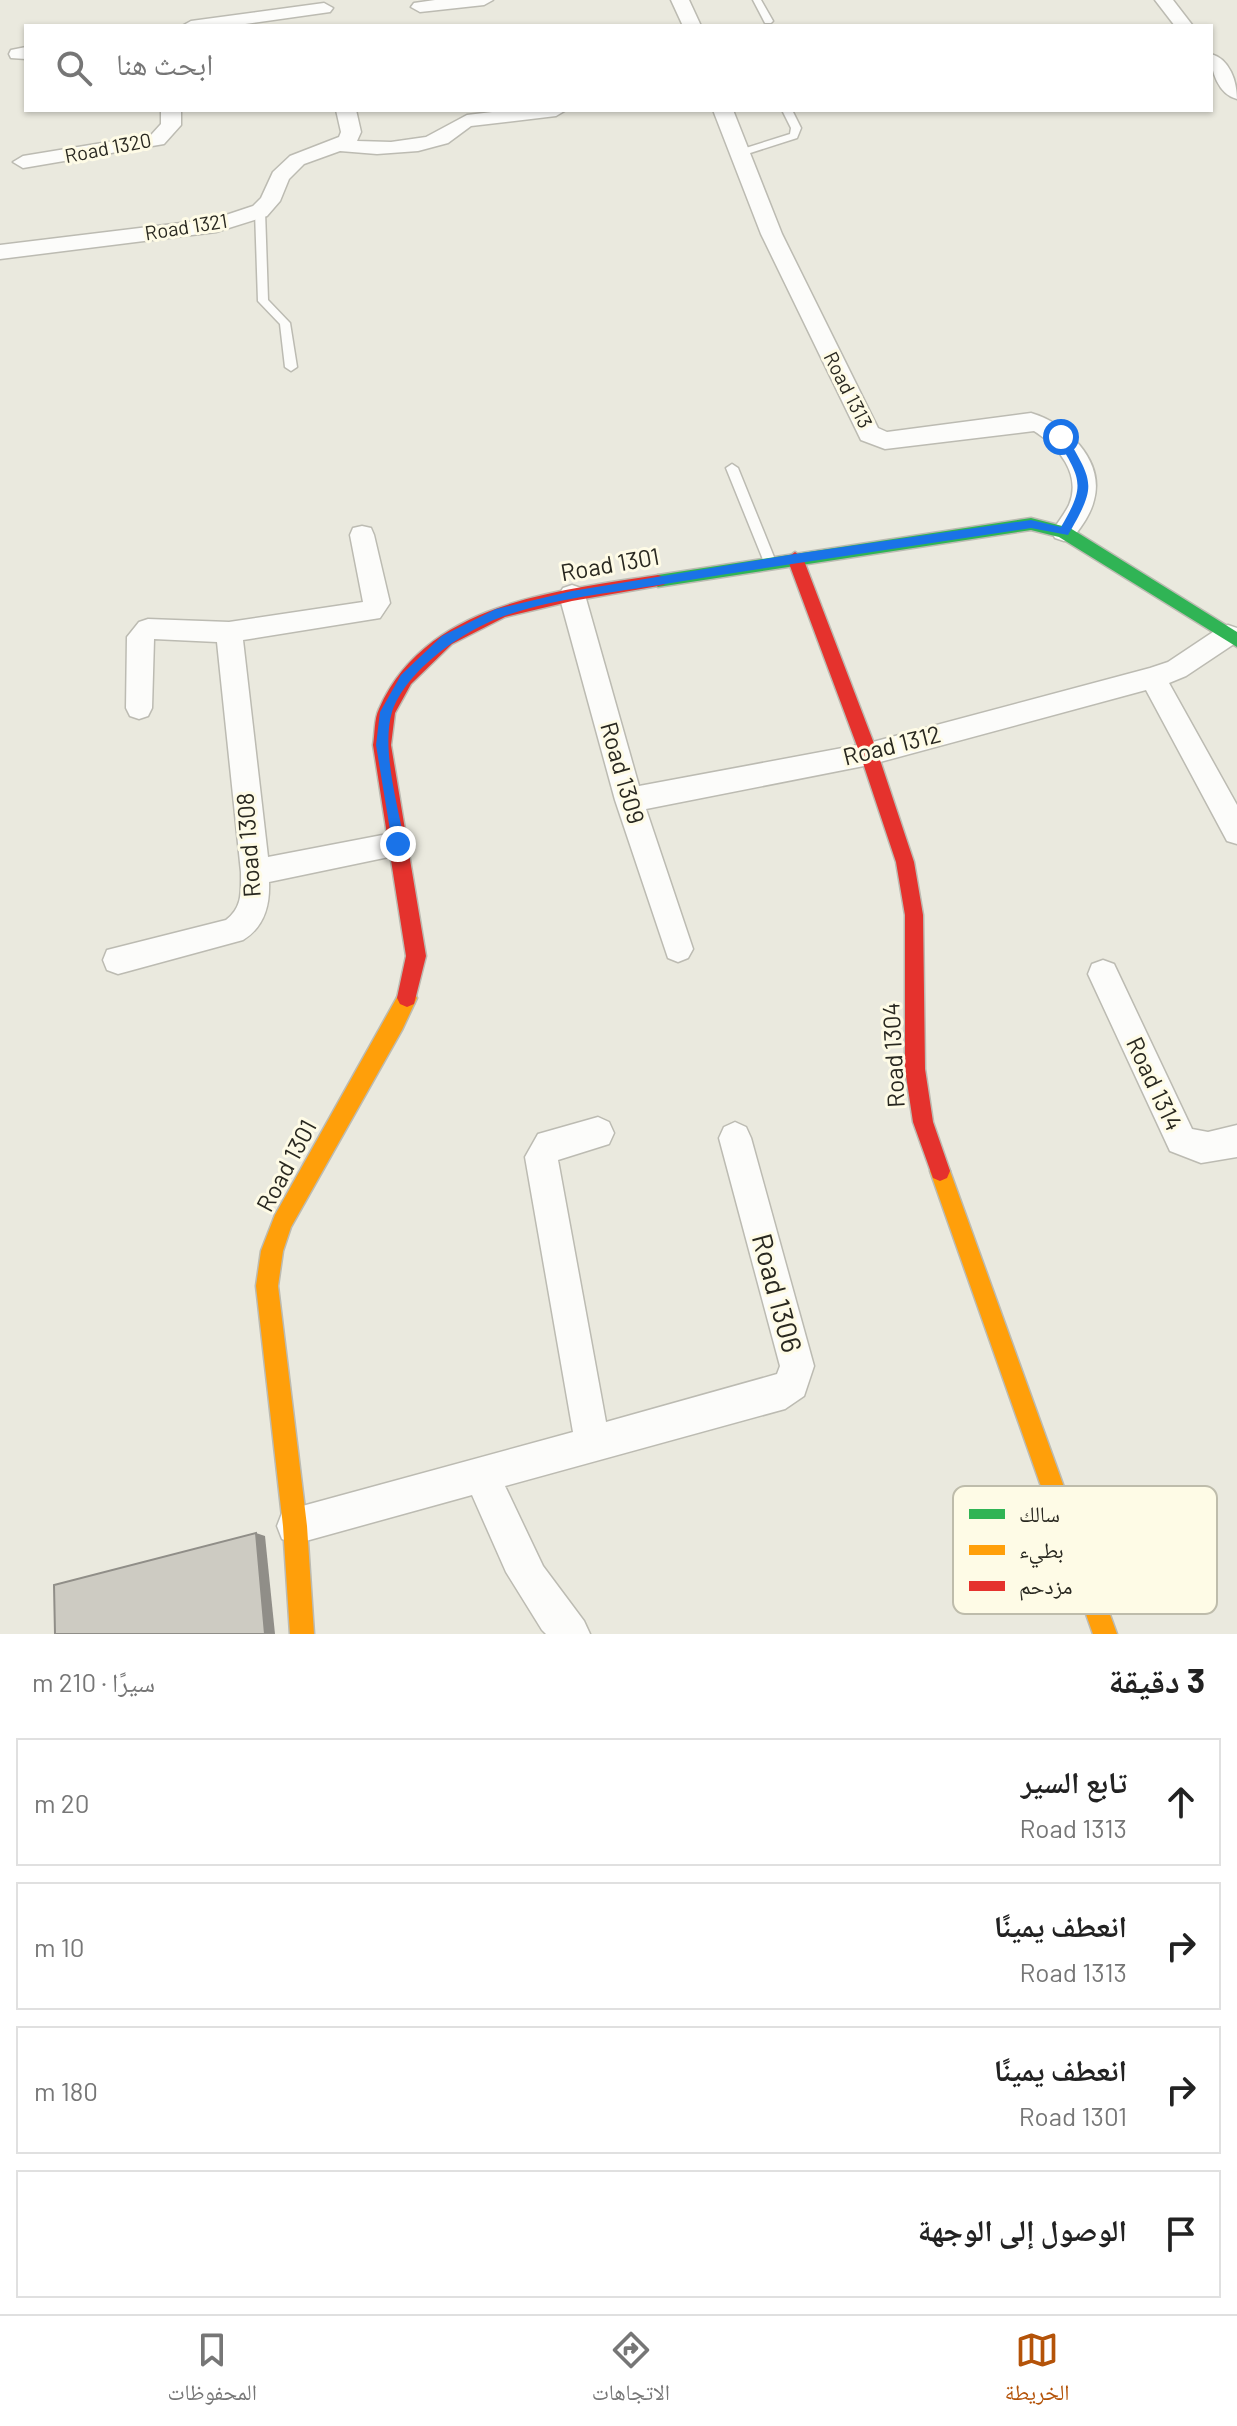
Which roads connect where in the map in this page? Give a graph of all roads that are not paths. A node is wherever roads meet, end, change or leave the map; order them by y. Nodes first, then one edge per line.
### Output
1 (484, 0) edge
2 (680, 0) edge
3 (757, 0) edge
4 (1164, 0) edge
5 (420, 7) dead end
6 (325, 11) edge
7 (768, 21) dead end
8 (209, 24) edge
9 (691, 24) edge
10 (1182, 24) edge
11 (1213, 63) edge
12 (1237, 93) edge
13 (171, 112) edge
14 (346, 112) edge
15 (540, 112) edge
16 (724, 112) edge
17 (788, 112) edge
18 (341, 145) junction
19 (737, 154) junction
20 (23, 162) dead end
21 (260, 211) junction
22 (0, 252) edge
23 (291, 367) dead end
24 (732, 468) dead end
25 (1064, 532) junction
26 (362, 535) dead end
27 (795, 558) junction
28 (770, 562) junction
29 (572, 595) junction
30 (229, 632) junction
31 (1232, 637) edge
32 (1153, 678) junction
33 (139, 708) dead end
34 (869, 754) junction
35 (629, 800) junction
36 (1237, 832) edge
37 (398, 844) junction
38 (255, 872) junction
39 (678, 949) dead end
40 (118, 960) dead end
41 (1103, 974) dead end
42 (598, 1133) dead end
43 (735, 1138) dead end
44 (1237, 1141) edge
45 (593, 1446) junction
46 (481, 1475) junction
47 (1052, 1486) edge
48 (295, 1526) junction
49 (1098, 1614) edge
50 (302, 1634) edge
51 (571, 1634) edge
52 (1105, 1634) edge

1 - 5 street
2 - 9 street
3 - 7 lane
4 - 10 street
6 - 8 street
11 - 12 street
13 - 20 street, Road 1320
14 - 18 street
15 - 18 street
16 - 19 street, Road 1313
17 - 19 lane
18 - 21 street, Road 1321
19 - 25 street, Road 1313
21 - 22 street, Road 1321
21 - 23 lane
24 - 28 lane
25 - 27 street, Road 1301
25 - 31 street, Road 1301
26 - 30 street
27 - 28 street, Road 1301
27 - 34 street, Road 1304
28 - 29 street, Road 1301
29 - 35 street, Road 1309
29 - 37 street, Road 1301
30 - 33 street
30 - 38 street, Road 1308
31 - 32 street, Road 1312
32 - 34 street, Road 1312
32 - 36 street
34 - 35 street, Road 1312
34 - 47 street, Road 1304
35 - 39 street, Road 1309
37 - 38 street
37 - 48 street, Road 1301
38 - 40 street, Road 1308
41 - 44 street, Road 1314
42 - 45 street
43 - 45 street, Road 1306
45 - 46 street, Road 1306
46 - 48 street, Road 1306
46 - 51 street
48 - 50 street, Road 1301
49 - 52 street, Road 1304

